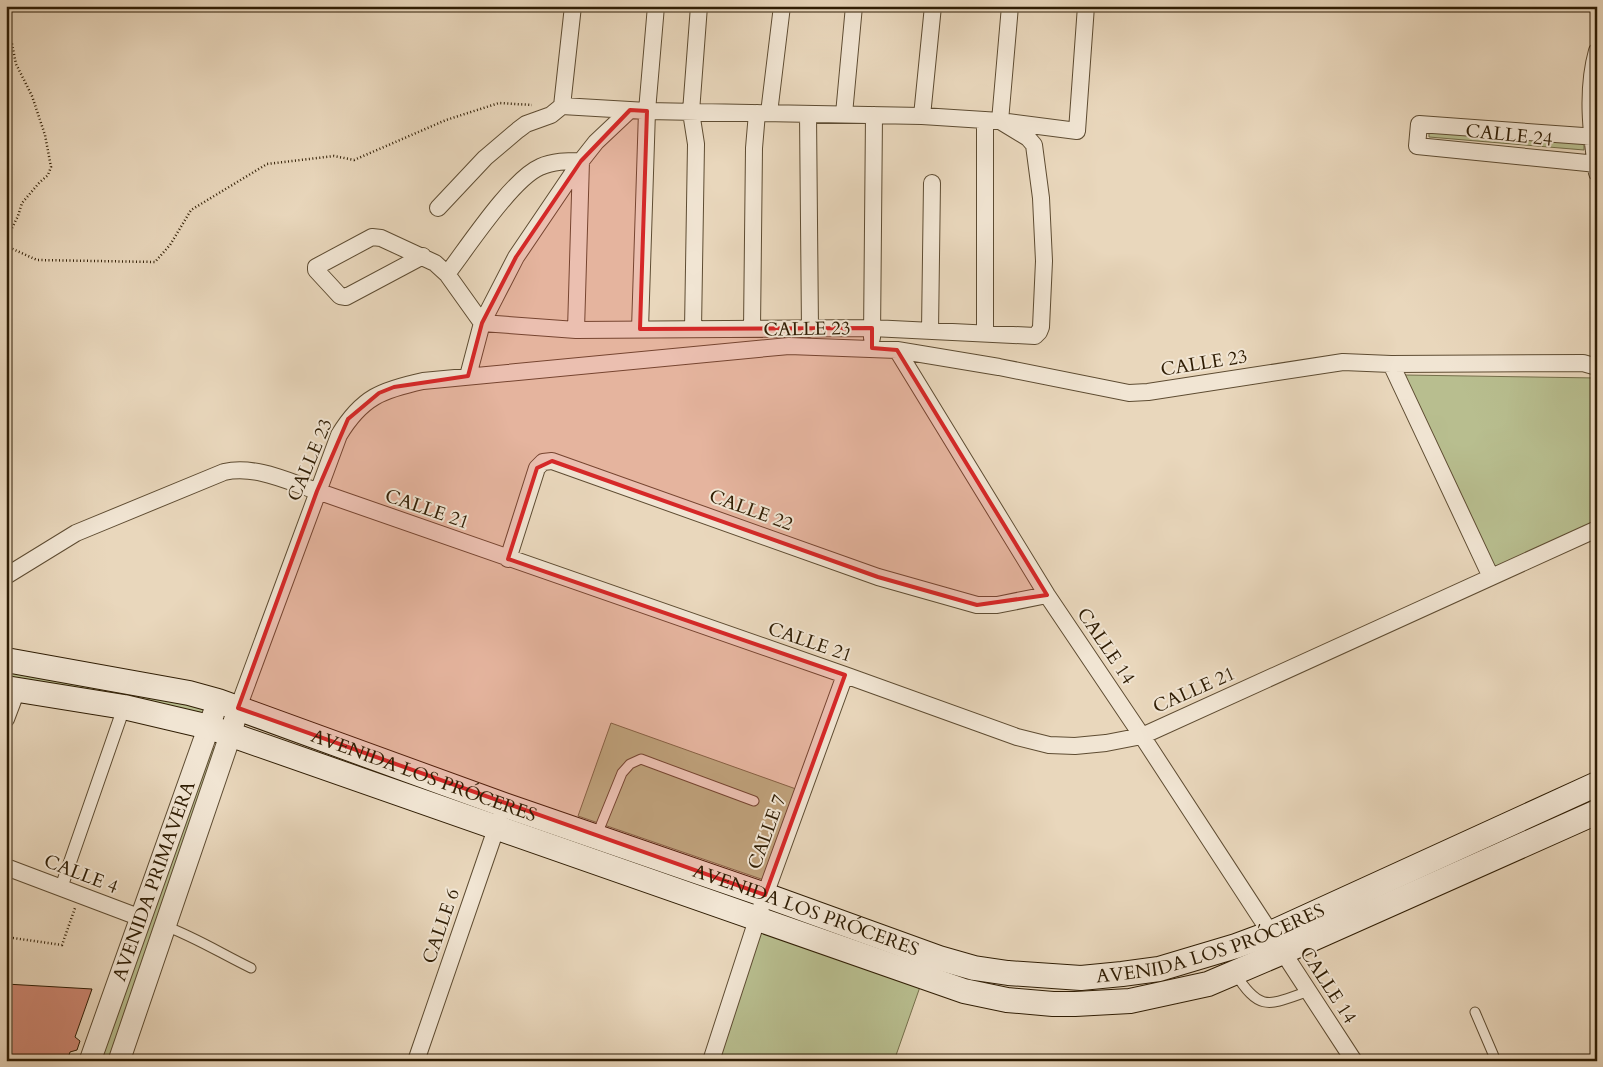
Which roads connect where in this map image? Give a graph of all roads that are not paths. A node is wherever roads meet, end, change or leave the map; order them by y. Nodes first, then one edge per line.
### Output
1 (573, 6) edge
2 (656, 6) edge
3 (699, 6) edge
4 (782, 6) edge
5 (854, 6) edge
6 (932, 6) edge
7 (1010, 6) edge
8 (1086, 6) edge
9 (1597, 51) edge
10 (562, 106) junction
11 (630, 110) junction
12 (647, 111) junction
13 (691, 112) junction
14 (763, 113) junction
15 (808, 114) junction
16 (844, 114) junction
17 (874, 115) junction
18 (922, 116) junction
19 (993, 121) junction
20 (1595, 137) edge
21 (581, 161) junction
22 (1596, 167) edge
23 (932, 183) dead end
24 (438, 208) dead end
25 (423, 256) junction
26 (447, 274) junction
27 (482, 323) junction
28 (872, 328) junction
29 (640, 329) junction
30 (693, 329) junction
31 (752, 329) junction
32 (810, 329) junction
33 (576, 330) junction
34 (930, 331) junction
35 (985, 333) junction
36 (872, 348) junction
37 (897, 350) junction
38 (1597, 354) edge
39 (1391, 364) junction
40 (1590, 365) edge
41 (468, 376) junction
42 (317, 491) junction
43 (1597, 529) edge
44 (508, 559) junction
45 (6, 576) edge
46 (1491, 577) junction
47 (1047, 595) junction
48 (6, 660) edge
49 (845, 675) junction
50 (11, 689) edge
51 (228, 705) junction
52 (124, 707) junction
53 (6, 719) edge
54 (219, 732) junction
55 (1142, 736) junction
56 (1597, 784) edge
57 (754, 801) dead end
58 (504, 805) junction
59 (1597, 812) edge
60 (496, 828) junction
61 (596, 837) junction
62 (6, 867) edge
63 (62, 888) junction
64 (765, 895) junction
65 (141, 918) junction
66 (758, 919) junction
67 (165, 926) junction
68 (1277, 943) junction
69 (251, 968) dead end
70 (1235, 972) junction
71 (1309, 991) junction
72 (1475, 1012) dead end
73 (90, 1061) edge
74 (119, 1061) edge
75 (416, 1061) edge
76 (712, 1061) edge
77 (1354, 1061) edge
78 (1496, 1061) edge

1 - 10 street
2 - 12 street
3 - 13 street
4 - 14 street
5 - 16 street
6 - 18 street
7 - 19 street
8 - 19 street
9 - 20 street
10 - 11 street
10 - 24 street
11 - 12 street
11 - 21 street
12 - 13 street
12 - 29 street
13 - 14 street
13 - 30 street
14 - 15 street
14 - 31 street
15 - 16 street
15 - 32 street
16 - 17 street
17 - 18 street
17 - 28 street
18 - 19 street
19 - 35 street
19 - 35 street
20 - 22 street
20 - 22 street, CALLE 24
21 - 26 street
21 - 27 street
21 - 33 street
23 - 34 street
25 - 25 street
25 - 26 street
26 - 27 street
27 - 33 street
27 - 41 street
28 - 32 street
28 - 34 street
28 - 36 street
29 - 30 street
29 - 33 street
30 - 31 street
31 - 32 street
34 - 35 street
36 - 37 street, CALLE 23
36 - 41 street, CALLE 23
37 - 39 street, CALLE 23
37 - 47 street, CALLE 14
38 - 40 street, CALLE 23
39 - 40 street, CALLE 23
39 - 46 street
41 - 42 street, CALLE 23
42 - 44 street, CALLE 21
42 - 45 street, CALLE 21
42 - 51 street, CALLE 23
43 - 46 street, CALLE 21
44 - 47 street, CALLE 22
44 - 49 street, CALLE 21
46 - 55 street, CALLE 21
47 - 55 street, CALLE 14
48 - 51 main road, AVENIDA LOS PRÓCERES
49 - 55 street, CALLE 21
49 - 64 street, CALLE 7
50 - 52 main road, AVENIDA LOS PRÓCERES
50 - 53 street
51 - 54 street, AVENIDA PRIMAVERA
51 - 58 main road, AVENIDA LOS PRÓCERES
52 - 54 main road, AVENIDA LOS PRÓCERES
52 - 63 street
54 - 60 main road, AVENIDA LOS PRÓCERES
54 - 65 street, AVENIDA PRIMAVERA
54 - 67 street, AVENIDA PRIMAVERA
55 - 68 street, CALLE 14
56 - 68 main road, AVENIDA LOS PRÓCERES
57 - 61 lane
58 - 60 street, CALLE 6
58 - 61 main road, AVENIDA LOS PRÓCERES
59 - 68 main road, AVENIDA LOS PRÓCERES
60 - 66 main road, AVENIDA LOS PRÓCERES
60 - 75 street, CALLE 6
61 - 64 main road, AVENIDA LOS PRÓCERES
62 - 63 street, CALLE 4
63 - 65 street, CALLE 4
64 - 66 street, CALLE 7
64 - 68 main road, AVENIDA LOS PRÓCERES
65 - 73 street, AVENIDA PRIMAVERA
66 - 70 main road, AVENIDA LOS PRÓCERES
66 - 76 street, CALLE 7
67 - 69 lane
67 - 74 street, AVENIDA PRIMAVERA
68 - 70 main road, AVENIDA LOS PRÓCERES
68 - 71 street, CALLE 14
70 - 71 lane
71 - 77 street, CALLE 14
72 - 78 lane

